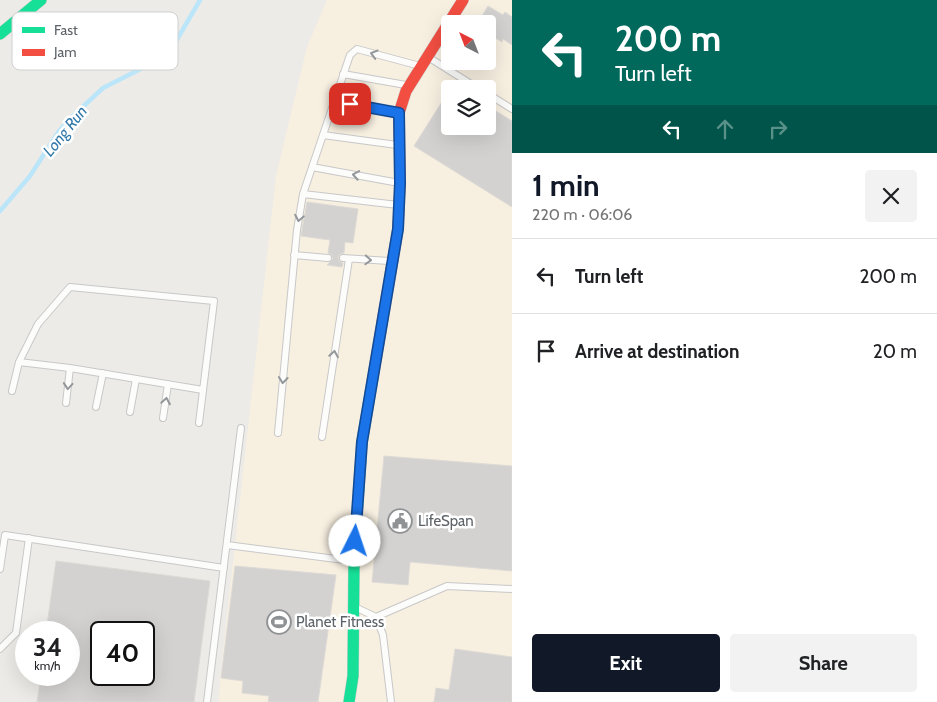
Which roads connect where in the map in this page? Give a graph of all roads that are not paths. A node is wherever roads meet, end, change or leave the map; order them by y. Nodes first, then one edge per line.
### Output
1 (41, 0) edge
2 (463, 0) edge
3 (27, 12) edge
4 (12, 24) edge
5 (0, 34) edge
6 (424, 62) junction
7 (343, 74) junction
8 (461, 80) edge
9 (410, 85) junction
10 (496, 99) edge
11 (334, 102) junction
12 (512, 109) edge
13 (399, 113) junction
14 (322, 135) junction
15 (399, 145) junction
16 (312, 168) junction
17 (400, 183) junction
18 (303, 194) junction
19 (399, 205) junction
20 (294, 255) junction
21 (328, 258) dead end
22 (392, 261) junction
23 (19, 362) junction
24 (70, 368) junction
25 (103, 373) junction
26 (136, 379) junction
27 (168, 384) junction
28 (203, 390) junction
29 (12, 391) dead end
30 (66, 403) dead end
31 (96, 408) dead end
32 (130, 412) dead end
33 (163, 418) dead end
34 (199, 423) dead end
35 (241, 428) dead end
36 (278, 433) dead end
37 (322, 437) dead end
38 (3, 535) edge
39 (29, 538) junction
40 (226, 545) junction
41 (354, 561) junction
42 (224, 568) junction
43 (0, 569) edge
44 (512, 589) edge
45 (353, 607) junction
46 (376, 617) junction
47 (0, 649) edge
48 (207, 702) edge
49 (349, 702) edge
50 (391, 702) edge

1 - 3 street
2 - 6 street
4 - 5 street
6 -> 7 lane
6 - 8 lane
6 - 9 street
7 - 9 lane
7 - 11 lane
9 - 13 street
10 - 12 lane
11 - 13 lane
11 - 14 lane
13 - 15 street
14 - 15 lane
14 - 16 lane
15 - 17 street
17 -> 16 lane
16 - 18 lane
17 - 19 street
18 - 19 lane
18 -> 20 lane
19 - 22 street
20 - 21 lane
20 -> 36 lane
37 -> 22 lane
22 - 41 street
23 - 24 lane
23 - 28 lane
23 - 29 lane
24 - 25 lane
24 -> 30 lane
25 - 26 lane
25 - 31 lane
26 - 27 lane
26 - 32 lane
27 - 28 lane
33 -> 27 lane
28 - 34 lane
35 - 40 lane
38 - 39 lane
38 - 43 lane
39 - 42 lane
39 - 47 lane
40 - 41 lane
40 - 42 lane
41 - 45 street
42 - 48 lane
44 - 46 lane
45 - 46 lane
45 - 49 street
46 - 50 lane

